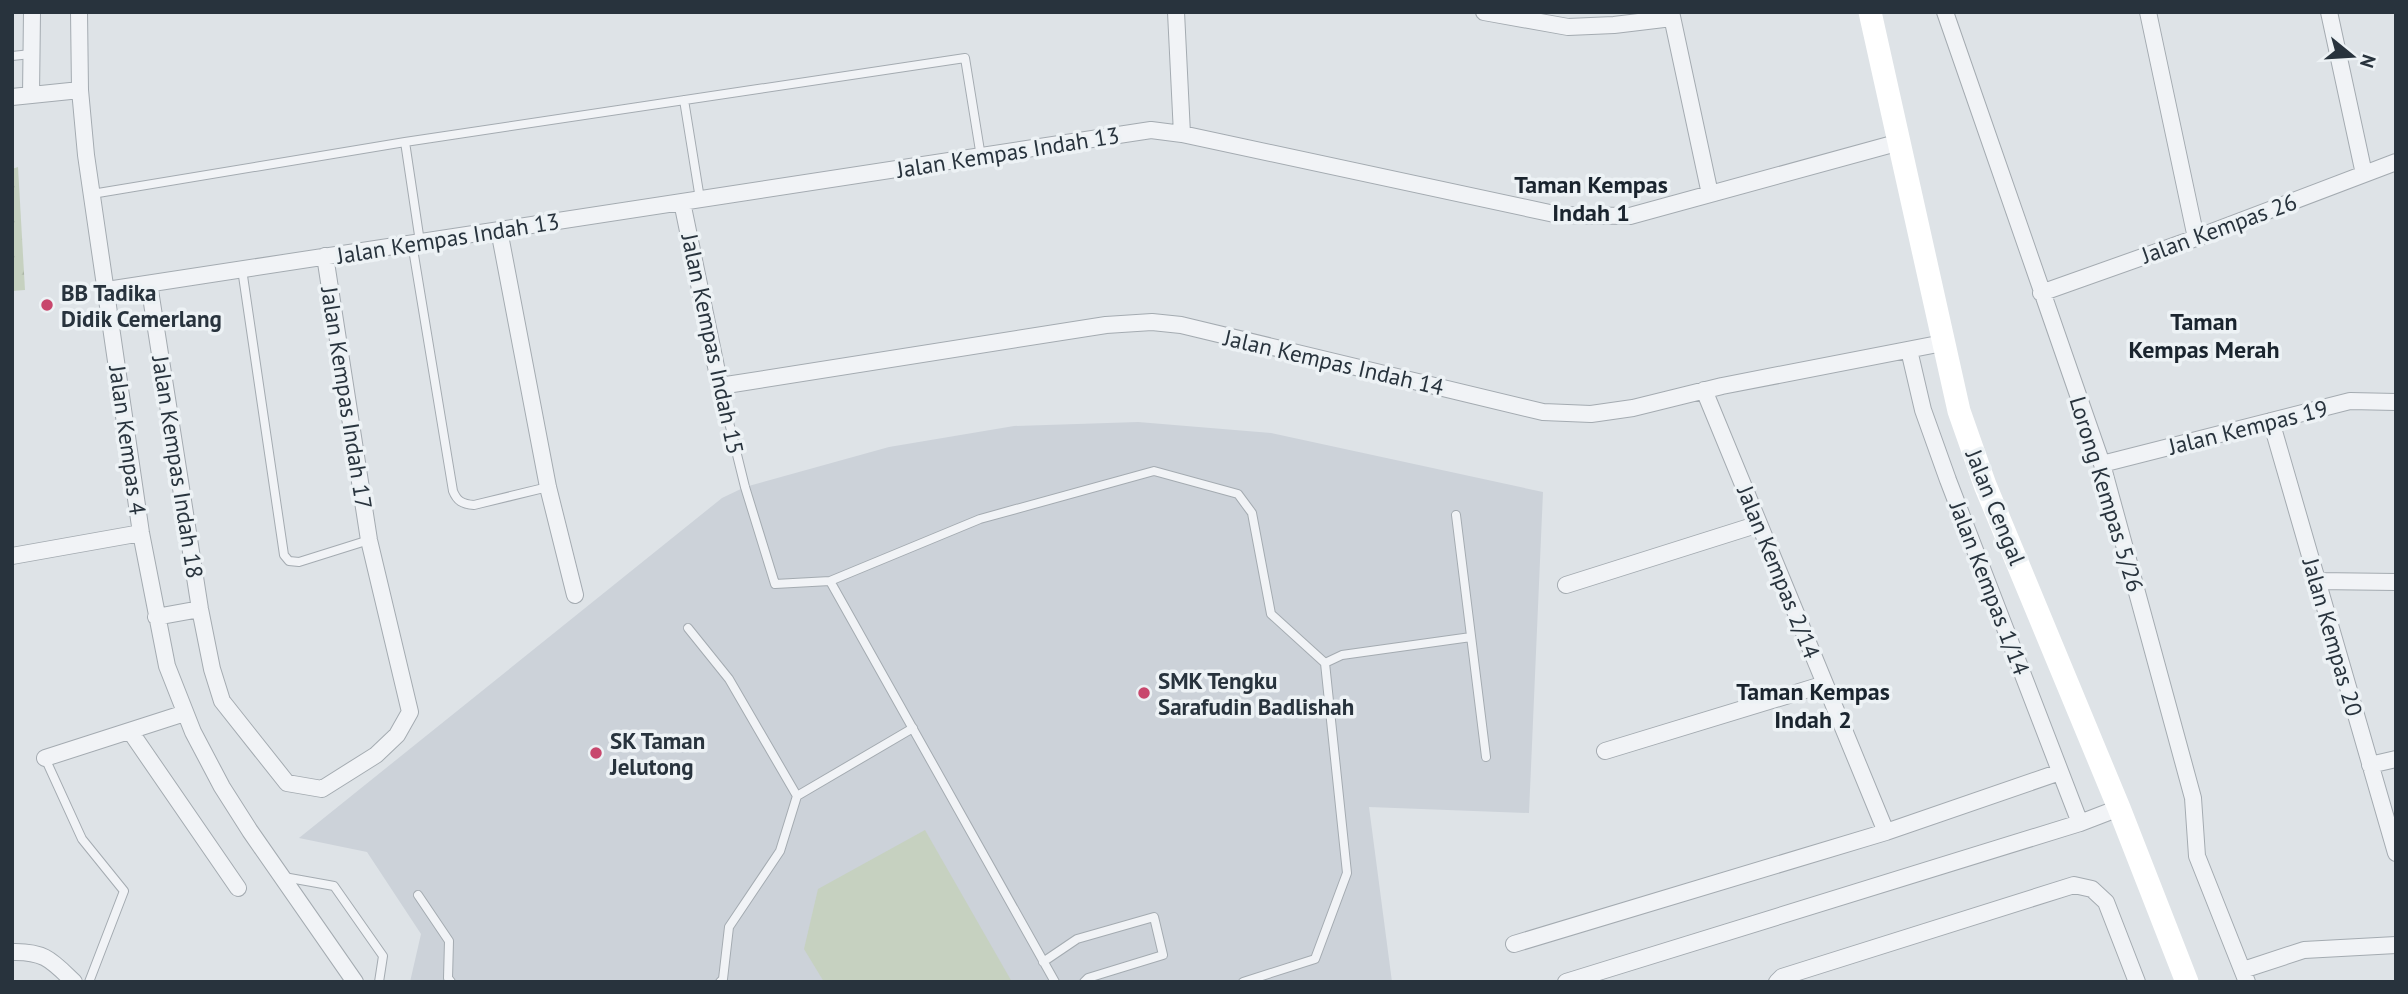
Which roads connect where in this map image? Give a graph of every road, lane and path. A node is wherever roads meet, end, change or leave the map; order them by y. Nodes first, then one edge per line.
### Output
1 (32, 12) edge
2 (79, 12) edge
3 (1177, 12) edge
4 (1484, 12) edge
5 (1870, 12) edge
6 (1945, 12) edge
7 (2148, 12) edge
8 (2329, 12) edge
9 (1672, 15) edge
10 (32, 54) junction
11 (12, 56) edge
12 (80, 90) junction
13 (31, 95) junction
14 (12, 97) edge
15 (684, 100) junction
16 (1182, 134) junction
17 (405, 142) junction
18 (1900, 142) junction
19 (981, 157) junction
20 (2396, 162) edge
21 (2364, 174) junction
22 (91, 194) junction
23 (1710, 194) junction
24 (700, 199) junction
25 (682, 202) junction
26 (499, 230) junction
27 (2196, 238) junction
28 (416, 243) junction
29 (325, 257) junction
30 (242, 269) junction
31 (149, 284) junction
32 (107, 290) junction
33 (2041, 293) junction
34 (1943, 343) junction
35 (1909, 350) junction
36 (720, 386) junction
37 (1704, 390) junction
38 (2396, 402) edge
39 (2271, 421) junction
40 (2102, 464) junction
41 (548, 487) junction
42 (1456, 515) dead end
43 (1759, 524) junction
44 (141, 533) junction
45 (369, 540) junction
46 (12, 556) edge
47 (830, 581) junction
48 (2317, 581) junction
49 (2396, 582) edge
50 (1566, 585) dead end
51 (575, 595) dead end
52 (200, 609) junction
53 (156, 617) junction
54 (688, 628) dead end
55 (1471, 637) junction
56 (1325, 663) junction
57 (1825, 684) junction
58 (185, 713) junction
59 (913, 728) junction
60 (130, 731) junction
61 (1605, 751) dead end
62 (1486, 757) dead end
63 (45, 758) joint
64 (2396, 759) edge
65 (2370, 765) junction
66 (2060, 772) junction
67 (797, 796) junction
68 (2119, 808) junction
69 (2081, 823) junction
70 (1886, 832) junction
71 (2396, 853) edge
72 (284, 877) junction
73 (238, 888) dead end
74 (418, 895) dead end
75 (1514, 944) dead end
76 (2396, 945) edge
77 (12, 952) edge
78 (1043, 962) junction
79 (2245, 976) edge
80 (74, 982) edge
81 (89, 982) edge
82 (355, 982) edge
83 (379, 982) edge
84 (451, 982) edge
85 (720, 982) edge
86 (1055, 982) edge
87 (1084, 982) edge
88 (1243, 982) edge
89 (1566, 982) edge
90 (1777, 982) edge
91 (2137, 982) edge
92 (2187, 982) edge

1 - 10 street
2 - 12 street, Jalan Kempas 4
3 - 16 street
4 - 9 street
5 - 18 street, Jalan Cengal
6 - 33 street, Lorong Kempas 5/26
7 - 27 street
8 - 21 street
9 - 23 street
10 - 11 lane
10 - 13 street
12 - 13 street
12 - 22 street, Jalan Kempas 4
13 - 14 street
15 - 17 lane
15 - 19 lane
15 - 24 lane
16 - 19 street, Jalan Kempas Indah 13
16 - 23 street, Jalan Kempas Indah 13
17 - 22 lane
17 - 28 lane
18 - 23 street, Jalan Kempas Indah 13
18 - 34 street, Jalan Cengal
19 - 24 street, Jalan Kempas Indah 13
20 - 21 street, Jalan Kempas 26
21 - 27 street, Jalan Kempas 26
22 - 32 street, Jalan Kempas 4
24 - 25 street, Jalan Kempas Indah 13
25 - 26 street, Jalan Kempas Indah 13
25 - 36 street, Jalan Kempas Indah 15
26 - 28 street, Jalan Kempas Indah 13
26 - 41 street
27 - 33 street, Jalan Kempas 26
28 - 29 street, Jalan Kempas Indah 13
28 - 41 lane
29 - 30 street, Jalan Kempas Indah 13
29 - 45 street, Jalan Kempas Indah 17
30 - 31 street, Jalan Kempas Indah 13
30 - 45 lane
31 - 32 street, Jalan Kempas Indah 13
31 - 52 street, Jalan Kempas Indah 18
32 - 44 street, Jalan Kempas 4
33 - 40 street, Lorong Kempas 5/26
34 - 35 street, Jalan Kempas Indah 14
34 - 68 street, Jalan Cengal
35 - 37 street, Jalan Kempas Indah 14
35 - 66 street, Jalan Kempas 1/14
36 - 37 street, Jalan Kempas Indah 14
36 - 47 lane, Jalan Kempas Indah 15
37 - 43 street, Jalan Kempas 2/14
38 - 39 street, Jalan Kempas 19
39 - 40 street, Jalan Kempas 19
39 - 48 street, Jalan Kempas 20
40 - 79 street, Lorong Kempas 5/26
41 - 51 street
42 - 55 lane
43 - 50 street
43 - 57 street, Jalan Kempas 2/14
44 - 46 street
44 - 53 street, Jalan Kempas 4
45 - 52 street, Jalan Kempas Indah 17
47 - 56 lane
47 - 59 lane
48 - 49 street
48 - 65 street, Jalan Kempas 20
52 - 53 street
53 - 58 street, Jalan Kempas 4
54 - 67 lane
55 - 56 lane
55 - 62 lane
56 - 88 lane
57 - 61 street
57 - 70 street, Jalan Kempas 2/14
58 - 60 street
58 - 72 street, Jalan Kempas 4
59 - 67 lane
59 - 78 lane
60 - 63 street
60 - 73 street
63 - 81 lane
64 - 65 street
65 - 71 street, Jalan Kempas 20
66 - 69 street, Jalan Kempas 1/14
66 - 70 street
67 - 85 lane
68 - 69 street
68 - 92 street, Jalan Cengal
69 - 89 street
70 - 75 street
72 - 82 street, Jalan Kempas 4
72 - 83 lane
74 - 84 lane
76 - 79 street
77 - 80 street
78 - 86 lane
78 - 87 lane
90 - 91 street

